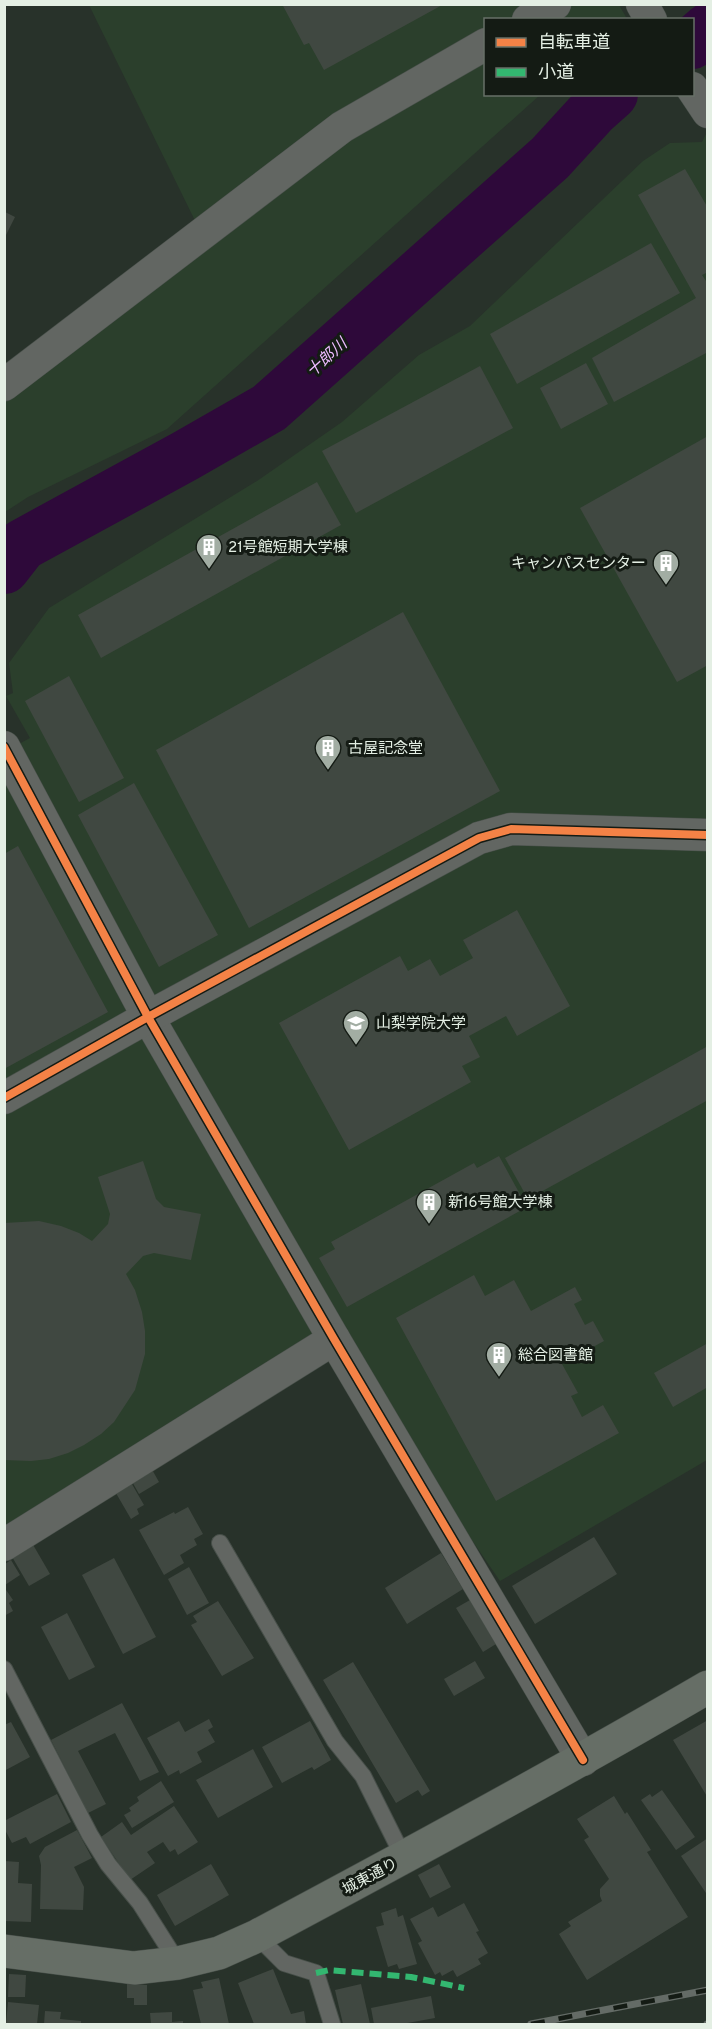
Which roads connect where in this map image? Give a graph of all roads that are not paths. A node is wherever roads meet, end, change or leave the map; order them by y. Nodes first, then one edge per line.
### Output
1 (555, 4) edge
2 (642, 5) edge
3 (531, 18) edge
4 (650, 18) edge
5 (484, 45) edge
6 (708, 72) edge
7 (694, 87) edge
8 (694, 90) edge
9 (708, 112) edge
10 (4, 385) edge
11 (4, 747) edge
12 (708, 835) edge
13 (148, 1017) junction
14 (4, 1098) edge
15 (334, 1339) junction
16 (220, 1543) dead end
17 (4, 1545) edge
18 (4, 1669) edge
19 (708, 1688) edge
20 (583, 1760) junction
21 (404, 1858) junction
22 (257, 1936) junction
23 (4, 1951) edge
24 (178, 1963) junction
25 (332, 2025) edge

1 - 3 street
2 - 4 street
5 - 10 street
6 - 7 street
8 - 9 street
11 - 13 street
12 - 13 street
13 - 14 street
13 - 15 street
15 - 17 street
15 - 20 street
16 - 21 lane
18 - 24 lane
19 - 20 highway, 城東通り
20 - 21 highway, 城東通り
21 - 22 highway, 城東通り
22 - 24 highway, 城東通り
22 - 25 lane
23 - 24 highway, 城東通り

